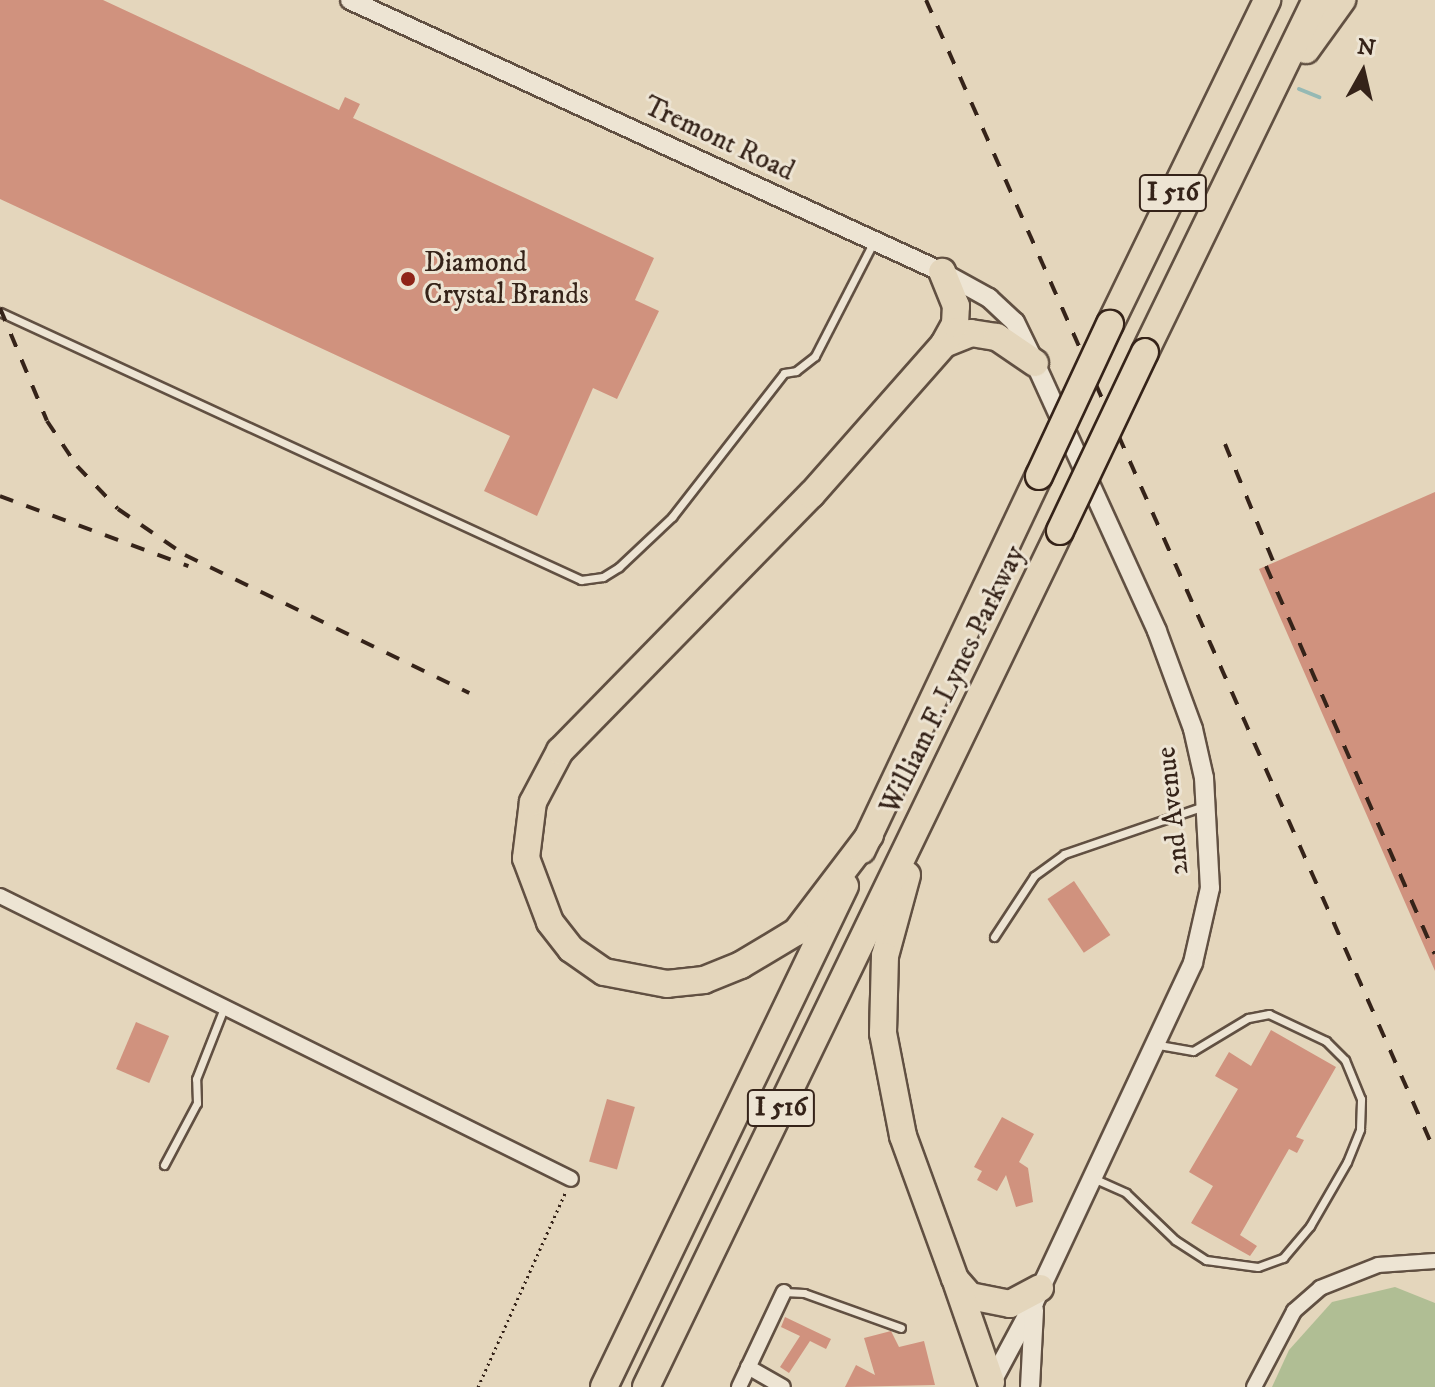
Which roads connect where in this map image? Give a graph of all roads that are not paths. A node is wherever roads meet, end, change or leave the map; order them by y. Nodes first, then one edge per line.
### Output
1 (350, 0) edge
2 (1255, 0) edge
3 (1267, 0) edge
4 (1316, 0) edge
5 (1342, 0) edge
6 (1235, 62) junction
7 (1266, 105) junction
8 (874, 241) junction
9 (942, 272) junction
10 (0, 312) edge
11 (944, 344) junction
12 (1035, 363) junction
13 (1206, 805) junction
14 (916, 829) junction
15 (870, 835) junction
16 (0, 896) edge
17 (994, 937) dead end
18 (224, 1008) junction
19 (1155, 1044) junction
20 (164, 1165) dead end
21 (1091, 1177) junction
22 (571, 1179) road end
23 (1435, 1261) edge
24 (955, 1279) junction
25 (784, 1292) joint
26 (1037, 1296) junction
27 (901, 1328) dead end
28 (748, 1367) junction
29 (991, 1385) edge
30 (604, 1387) edge
31 (646, 1387) edge
32 (739, 1387) edge
33 (783, 1387) edge
34 (1030, 1387) edge
35 (1254, 1387) edge

1 - 8 street, Tremont Road
2 - 6 highway
3 - 6 highway, William F. Lynes Parkway / I 516
4 - 7 highway, William F. Lynes Parkway / I 516
5 - 7 highway
6 - 15 highway, William F. Lynes Parkway / I 516, bridge
7 - 14 highway, William F. Lynes Parkway / I 516, bridge
8 - 9 street, Tremont Road
8 - 10 lane
9 - 11 highway
9 - 12 street, Tremont Road
11 - 12 highway
11 - 15 highway
12 - 13 street, 2nd Avenue
13 - 17 lane
13 - 19 street, 2nd Avenue
14 - 24 highway
14 - 31 highway, William F. Lynes Parkway / I 516
15 - 30 highway, William F. Lynes Parkway / I 516
16 - 18 street
18 - 20 lane
18 - 22 street
19 - 21 street, 2nd Avenue
19 - 21 lane
21 - 26 street, 2nd Avenue
23 - 35 street
24 - 26 highway
24 - 29 highway
25 - 27 lane
25 - 28 street
26 - 29 street, 2nd Avenue
26 - 34 street
28 - 32 street
28 - 33 street

